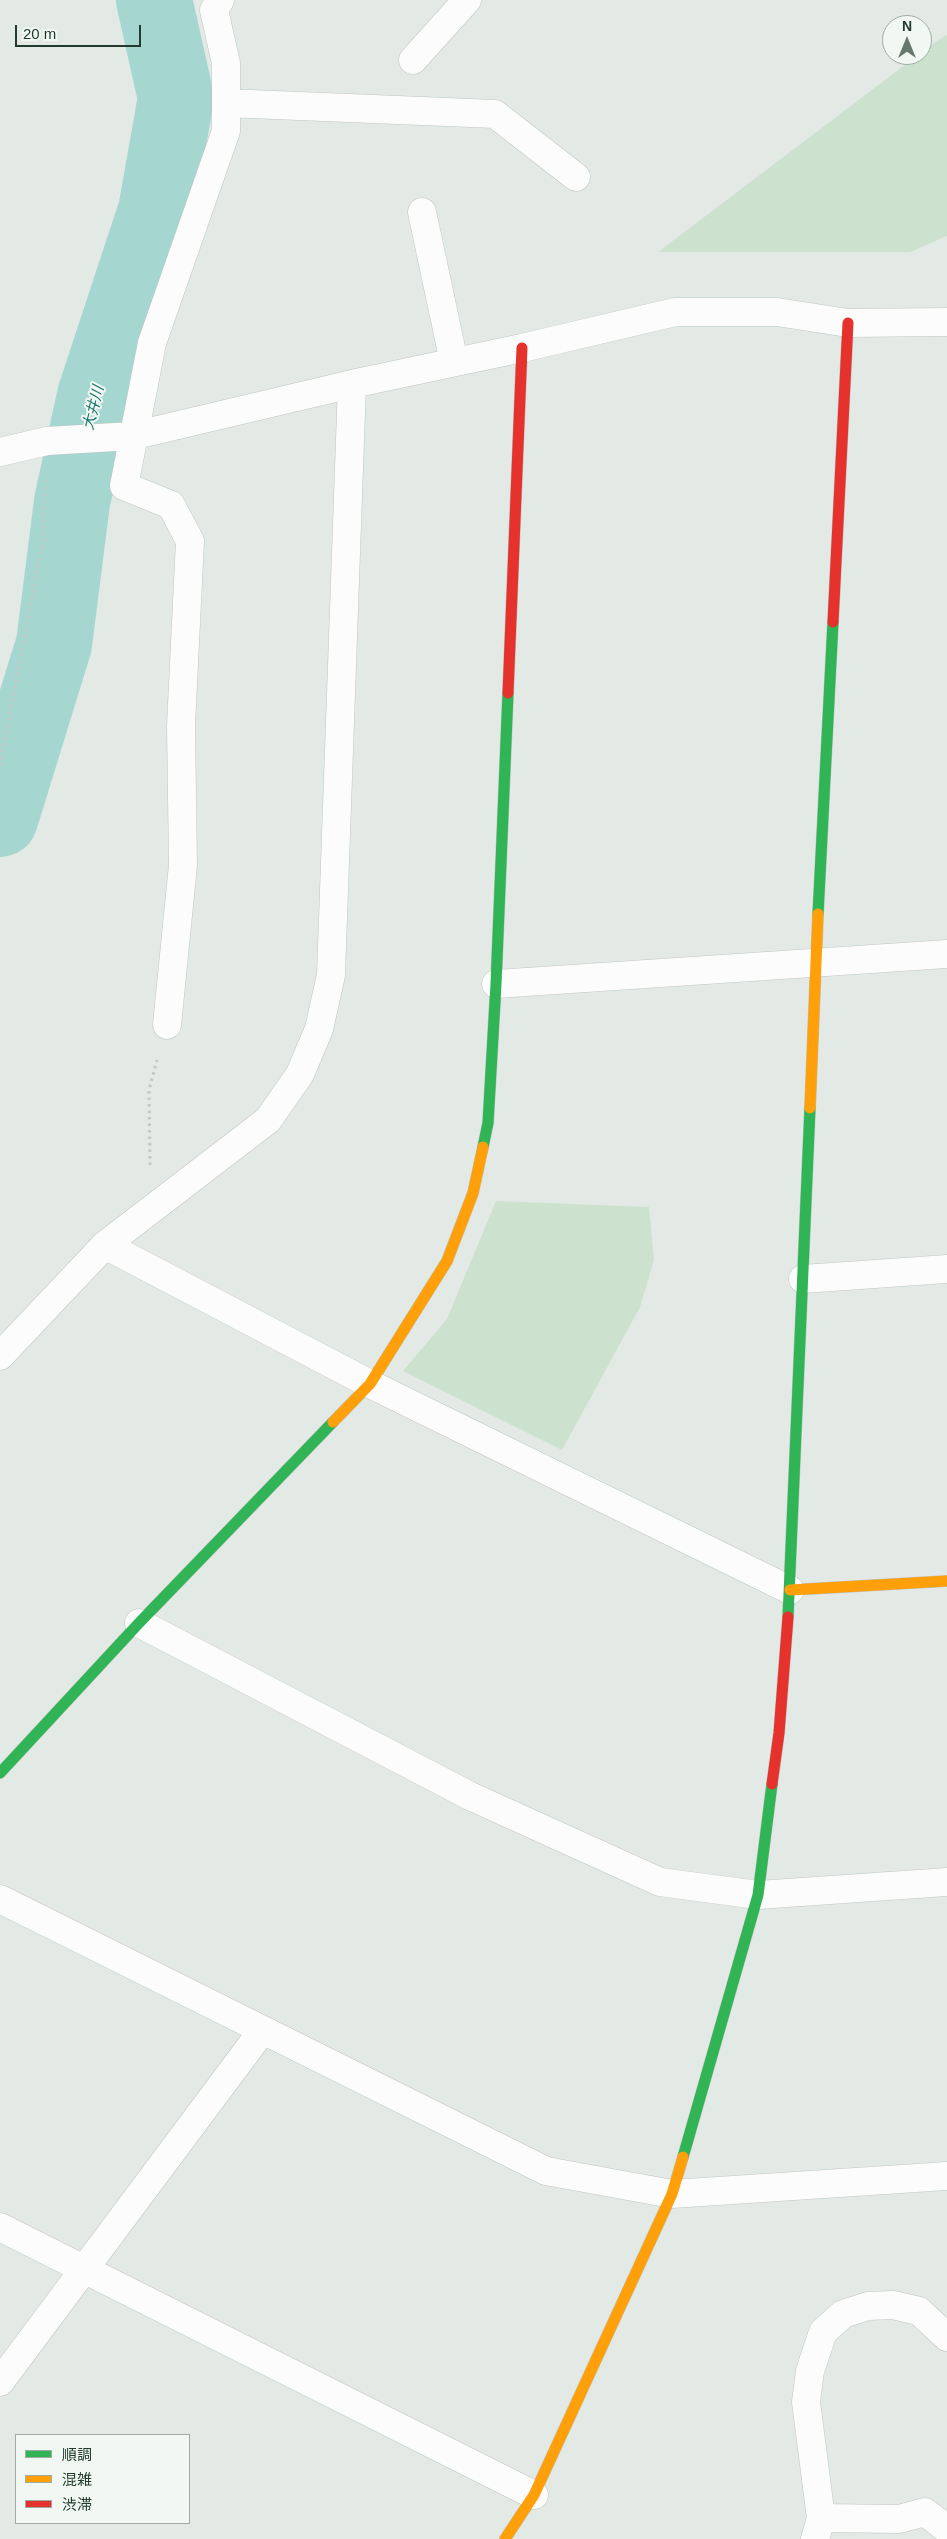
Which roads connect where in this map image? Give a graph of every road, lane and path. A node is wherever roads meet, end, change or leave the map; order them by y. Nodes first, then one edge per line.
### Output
1 (220, 0) edge
2 (455, 4) edge
3 (413, 60) dead end
4 (226, 102) junction
5 (576, 177) dead end
6 (422, 212) dead end
7 (947, 322) edge
8 (848, 323) junction
9 (522, 348) junction
10 (454, 362) junction
11 (352, 384) junction
12 (132, 436) junction
13 (47, 441) junction
14 (0, 452) edge
15 (0, 764) edge
16 (947, 954) edge
17 (816, 963) junction
18 (496, 984) junction
19 (167, 1025) joint
20 (162, 1202) junction
21 (105, 1245) junction
22 (947, 1269) edge
23 (803, 1279) junction
24 (0, 1356) edge
25 (370, 1384) junction
26 (947, 1581) edge
27 (790, 1590) junction
28 (139, 1623) junction
29 (0, 1773) edge
30 (947, 1882) edge
31 (758, 1895) junction
32 (0, 1899) edge
33 (262, 2031) junction
34 (947, 2176) edge
35 (672, 2194) junction
36 (0, 2226) edge
37 (86, 2269) junction
38 (947, 2337) edge
39 (0, 2382) edge
40 (534, 2496) junction
41 (818, 2528) edge
42 (947, 2529) edge
43 (505, 2539) edge

1 - 4 street
2 - 3 street
4 - 5 street
4 - 12 street
6 - 10 street
7 - 8 street
8 - 9 street
8 - 17 street
9 - 10 street
9 - 18 street
10 - 11 street
11 - 12 street
11 - 20 street
12 - 13 street
12 - 19 street
13 - 14 street
13 - 15 path
16 - 17 street
17 - 18 street
17 - 23 street
18 - 25 street
19 - 20 path
20 - 21 street
21 - 24 street
21 - 25 street
22 - 23 street
23 - 27 street
25 - 27 street
25 - 28 street
26 - 27 street
27 - 31 street
28 - 29 street
28 - 31 street
30 - 31 street
31 - 35 street
32 - 33 street
33 - 35 street
33 - 37 street
34 - 35 street
35 - 40 street
36 - 37 street
37 - 39 street
37 - 40 street
38 - 41 street
40 - 43 street
41 - 42 street

